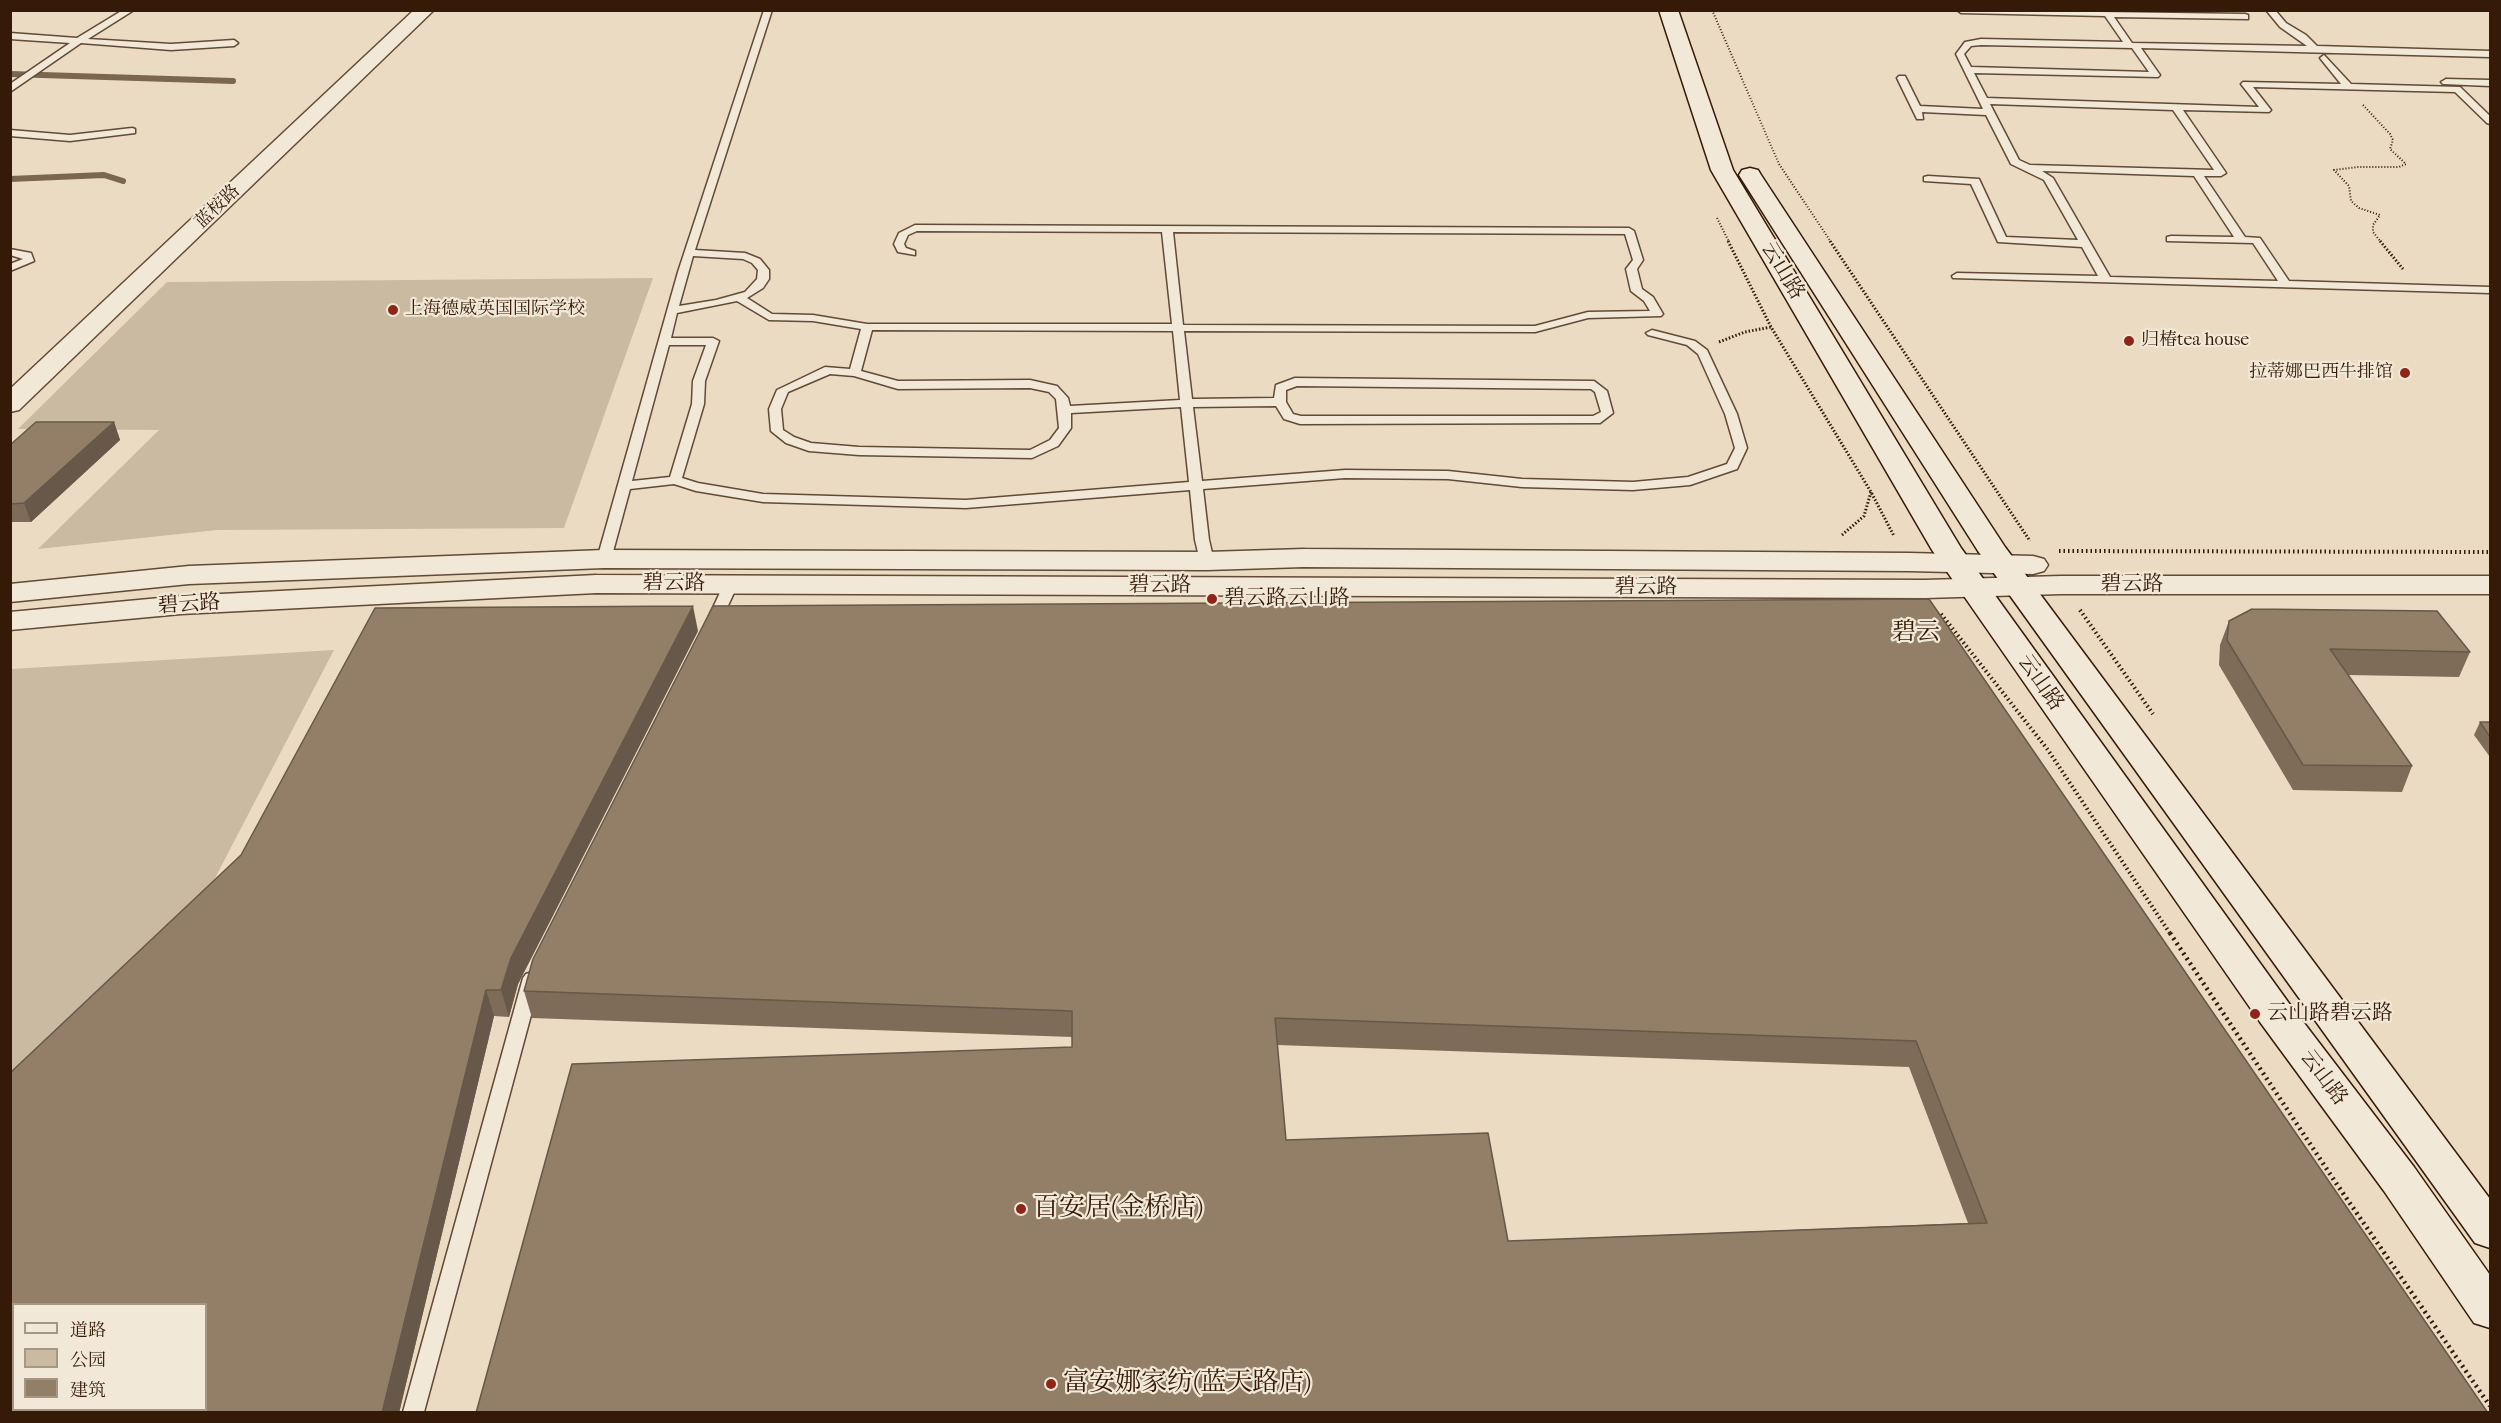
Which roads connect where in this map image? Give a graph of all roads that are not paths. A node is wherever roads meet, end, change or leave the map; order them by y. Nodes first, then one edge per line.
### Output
1 (130, 10) edge
2 (424, 10) edge
3 (768, 10) edge
4 (1668, 10) edge
5 (1689, 10) edge
6 (1961, 10) edge
7 (2270, 10) edge
8 (2108, 14) junction
9 (2245, 16) dead end
10 (10, 36) edge
11 (80, 39) junction
12 (234, 43) dead end
13 (2132, 45) junction
14 (2315, 49) junction
15 (2490, 54) edge
16 (2324, 58) dead end
17 (1969, 70) junction
18 (1902, 78) dead end
19 (2407, 81) dead end
20 (2490, 83) edge
21 (2347, 86) junction
22 (10, 89) edge
23 (1986, 101) junction
24 (2176, 107) junction
25 (1991, 112) junction
26 (2488, 117) edge
27 (132, 131) dead end
28 (10, 133) edge
29 (2026, 168) junction
30 (2198, 173) junction
31 (1928, 179) dead end
32 (1167, 229) junction
33 (2171, 239) dead end
34 (2242, 240) junction
35 (2085, 244) junction
36 (10, 252) edge
37 (689, 253) junction
38 (912, 253) dead end
39 (10, 268) edge
40 (1957, 276) dead end
41 (2106, 280) junction
42 (2286, 285) junction
43 (2490, 291) edge
44 (738, 297) junction
45 (673, 310) junction
46 (867, 327) junction
47 (1179, 327) junction
48 (1652, 333) dead end
49 (664, 342) junction
50 (855, 374) junction
51 (1281, 402) junction
52 (1188, 403) junction
53 (10, 404) edge
54 (1065, 410) junction
55 (675, 480) junction
56 (624, 486) junction
57 (1197, 487) junction
58 (604, 559) junction
59 (1207, 561) junction
60 (2490, 567) edge
61 (1964, 575) junction
62 (2010, 575) junction
63 (731, 584) junction
64 (2490, 585) edge
65 (10, 593) edge
66 (10, 621) edge
67 (702, 643) edge
68 (540, 964) edge
69 (2490, 1231) edge
70 (2490, 1310) edge
71 (413, 1413) edge

1 - 11 lane
2 - 53 street, 蓝桉路
3 - 37 lane
4 - 61 street, 云山路
5 - 62 street, 云山路
6 - 8 lane
7 - 14 lane
8 - 9 lane
8 - 13 lane
10 - 11 lane
11 - 12 lane
11 - 22 lane
13 - 14 lane
13 - 17 lane
13 - 17 lane
14 - 15 lane
16 - 21 lane
17 - 23 lane
18 - 25 lane
19 - 20 lane
21 - 24 lane
21 - 26 lane
23 - 24 lane
23 - 25 lane
24 - 30 lane
25 - 29 lane
27 - 28 lane
29 - 30 lane
29 - 35 lane
30 - 34 lane
31 - 35 lane
32 - 38 lane
32 - 47 lane
32 - 47 lane
33 - 34 lane
34 - 42 lane
35 - 41 lane
36 - 39 lane
37 - 44 lane
37 - 45 lane
40 - 41 lane
41 - 42 lane
42 - 43 lane
44 - 45 lane
44 - 46 lane
45 - 49 lane
46 - 47 lane
46 - 50 lane
47 - 52 lane
48 - 57 lane
49 - 55 lane
49 - 56 lane
50 - 54 lane
50 - 54 lane
51 - 51 lane
51 - 52 lane
52 - 54 lane
52 - 57 lane
55 - 56 lane
55 - 57 lane
56 - 58 lane
57 - 59 lane
58 - 59 street, 碧云路
58 - 65 street, 碧云路
59 - 61 street, 碧云路
60 - 62 street, 碧云路
61 - 62 street, 碧云路
61 - 63 street, 碧云路
61 - 70 street, 云山路
62 - 64 street, 碧云路
62 - 69 street, 云山路
63 - 66 street, 碧云路
63 - 67 lane
68 - 71 lane

